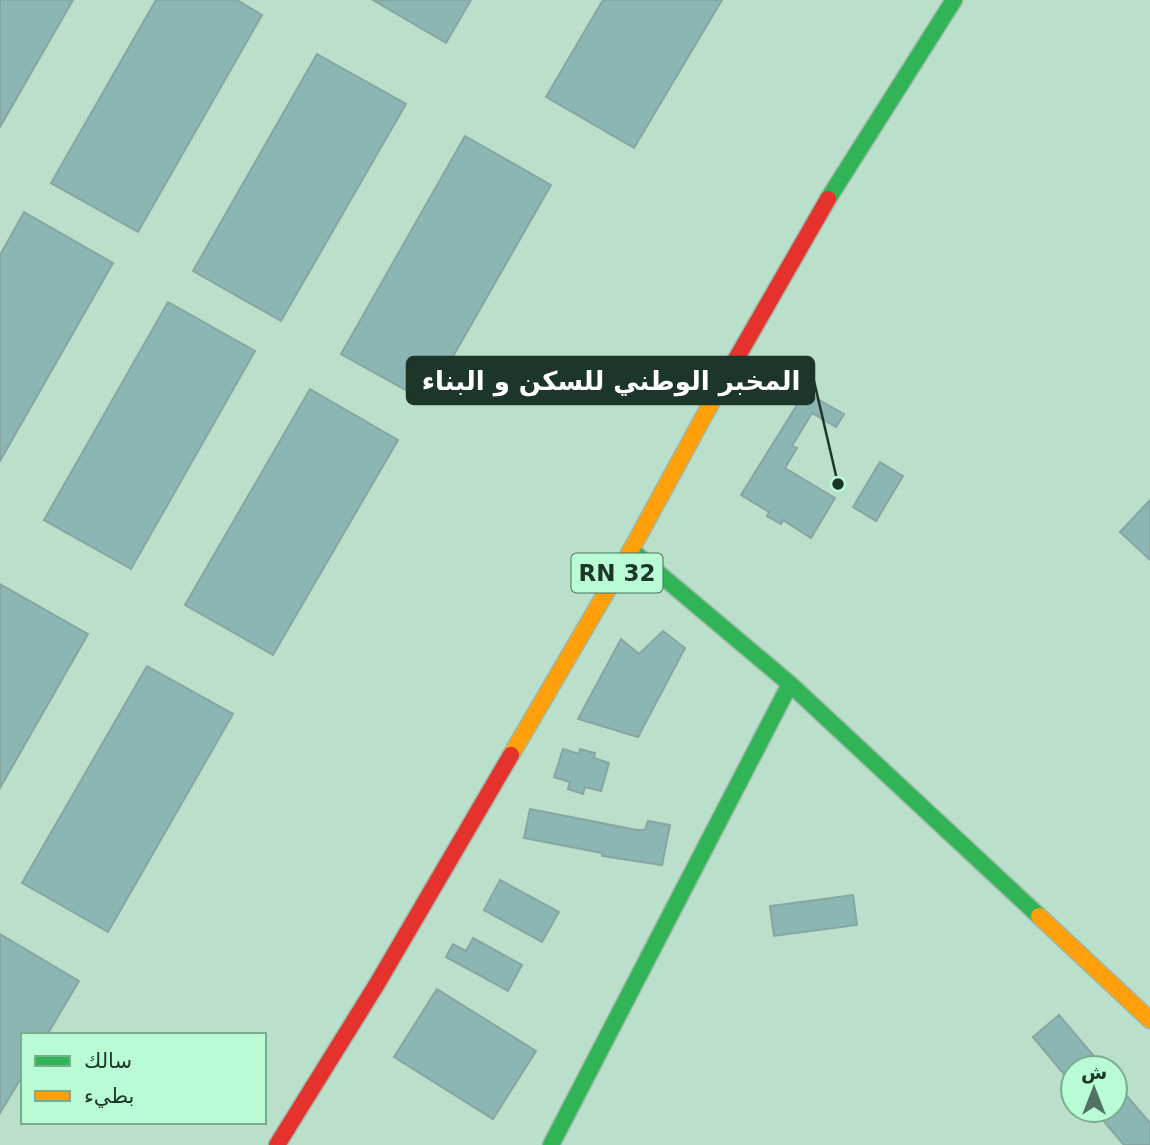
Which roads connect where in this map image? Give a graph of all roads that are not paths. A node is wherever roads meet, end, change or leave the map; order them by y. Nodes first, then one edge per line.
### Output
1 (954, 0) edge
2 (631, 550) junction
3 (790, 684) junction
4 (1150, 1020) edge
5 (277, 1145) edge
6 (551, 1145) edge

1 - 2 main road, RN 32
2 - 3 main road
2 - 5 main road, RN 32
3 - 4 main road
3 - 6 main road

